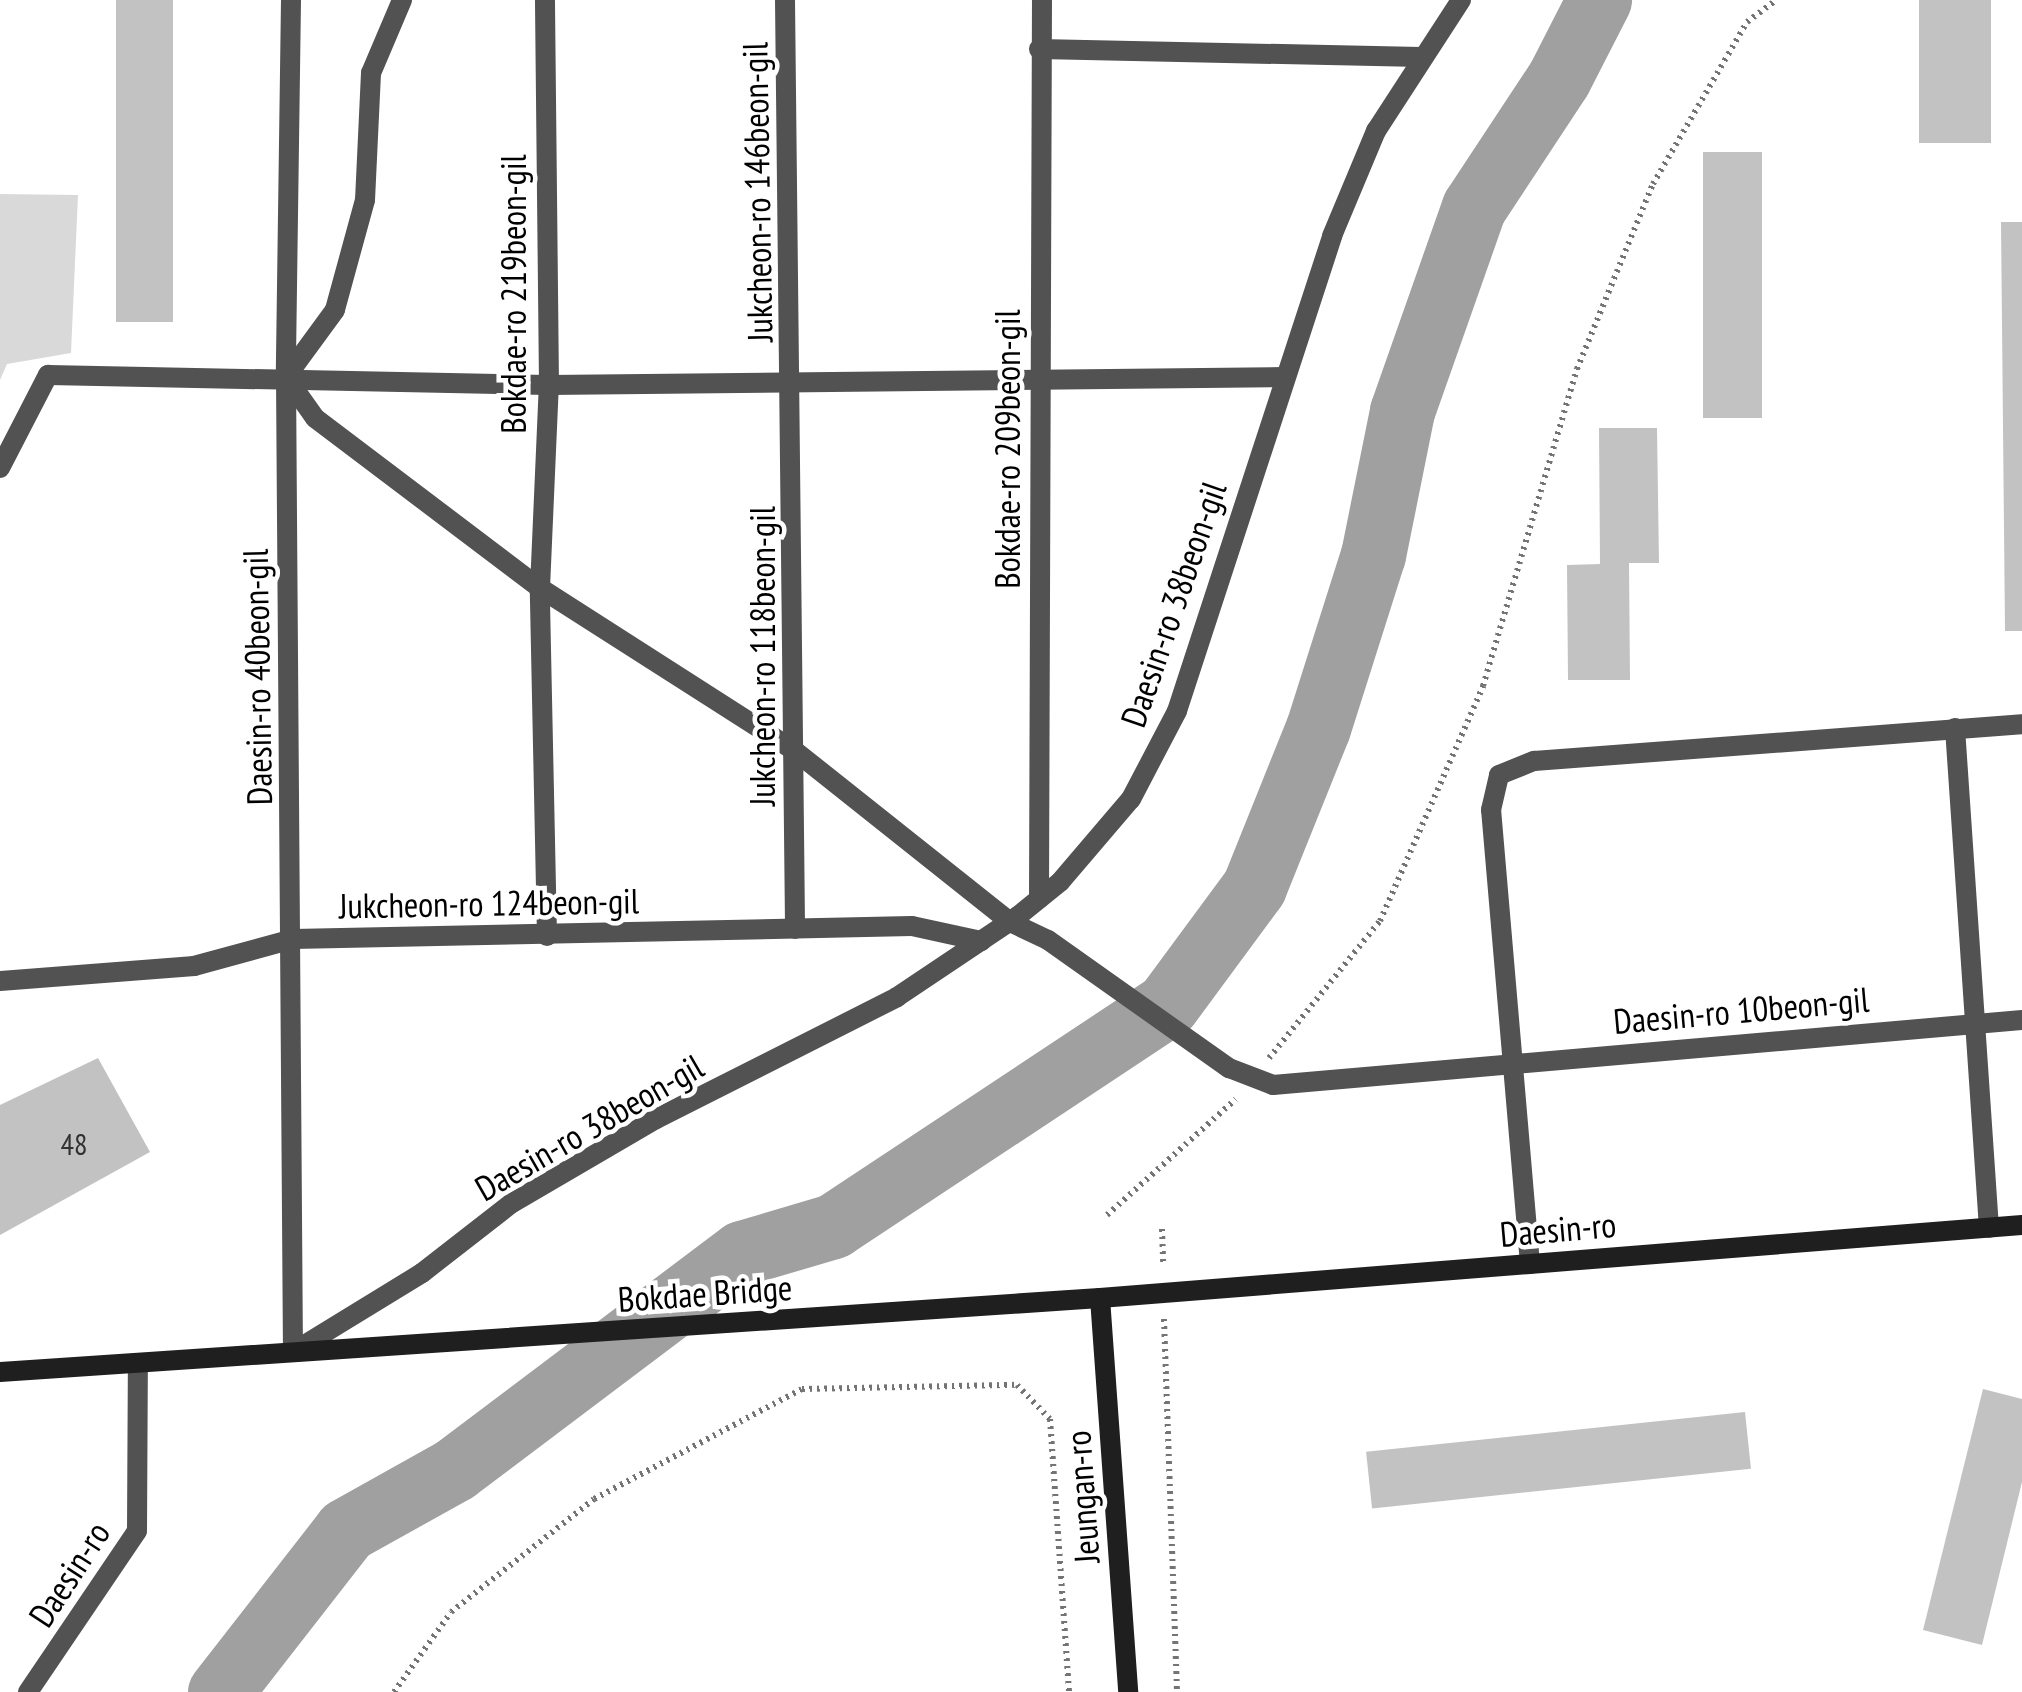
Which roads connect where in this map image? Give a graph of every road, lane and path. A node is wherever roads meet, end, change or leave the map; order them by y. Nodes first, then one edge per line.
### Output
1 (291, 0) edge
2 (402, 0) edge
3 (544, 0) edge
4 (785, 0) edge
5 (1042, 0) edge
6 (1461, 0) edge
7 (1776, 0) edge
8 (1039, 49) junction
9 (1421, 57) junction
10 (286, 377) junction
11 (1283, 377) junction
12 (1039, 381) junction
13 (793, 382) junction
14 (548, 385) junction
15 (0, 468) edge
16 (540, 588) junction
17 (2022, 724) edge
18 (1955, 728) junction
19 (794, 751) junction
20 (1039, 899) junction
21 (1010, 922) junction
22 (795, 929) junction
23 (547, 936) junction
24 (293, 940) junction
25 (981, 941) junction
26 (0, 981) edge
27 (2022, 1020) edge
28 (1975, 1023) junction
29 (1512, 1062) junction
30 (1253, 1078) junction
31 (1107, 1215) dead end
32 (2022, 1225) edge
33 (1989, 1228) junction
34 (1162, 1229) dead end
35 (1530, 1264) junction
36 (1164, 1293) junction
37 (1100, 1298) junction
38 (293, 1352) junction
39 (138, 1363) junction
40 (0, 1372) edge
41 (28, 1692) edge
42 (394, 1692) edge
43 (1069, 1692) edge
44 (1128, 1692) edge
45 (1177, 1692) edge

1 - 10 street, Daesin-ro 40beon-gil
2 - 10 street
3 - 14 street, Bokdae-ro 219beon-gil
4 - 13 street, Jukcheon-ro 146beon-gil
5 - 8 street, Bokdae-ro 209beon-gil
6 - 9 street, Daesin-ro 38beon-gil
7 - 30 path
8 - 9 street
8 - 12 street, Bokdae-ro 209beon-gil
9 - 11 street, Daesin-ro 38beon-gil
10 - 14 street
10 - 15 street
10 - 16 street
10 - 24 street, Daesin-ro 40beon-gil
11 - 12 street
11 - 20 street, Daesin-ro 38beon-gil
12 - 13 street
12 - 20 street, Bokdae-ro 209beon-gil
13 - 14 street
13 - 19 street, Jukcheon-ro 118beon-gil
14 - 16 street, Bokdae-ro 219beon-gil
16 - 19 street
16 - 23 street, Bokdae-ro 219beon-gil
17 - 18 street
18 - 28 street
18 - 29 street
19 - 21 street, Daesin-ro 10beon-gil
19 - 22 street, Jukcheon-ro 118beon-gil
20 - 21 street, Daesin-ro 38beon-gil
21 - 25 street, Daesin-ro 38beon-gil
21 - 30 street, Daesin-ro 10beon-gil
22 - 23 street, Jukcheon-ro 124beon-gil
22 - 25 street, Jukcheon-ro 124beon-gil
23 - 24 street, Jukcheon-ro 124beon-gil
24 - 26 street, Jukcheon-ro 124beon-gil
24 - 38 street, Daesin-ro 40beon-gil
25 - 38 street, Daesin-ro 38beon-gil
27 - 28 street, Daesin-ro 10beon-gil
28 - 29 street, Daesin-ro 10beon-gil
28 - 33 street
29 - 30 street, Daesin-ro 10beon-gil
29 - 35 street
30 - 31 path
32 - 33 street, Daesin-ro
33 - 35 street, Daesin-ro
34 - 36 path
35 - 36 street, Daesin-ro
36 - 37 street, Daesin-ro
36 - 45 path
37 - 38 street, Bokdae Bridge
37 - 44 street, Jeungan-ro
38 - 39 street
39 - 40 street
39 - 41 street, Daesin-ro
42 - 43 path

